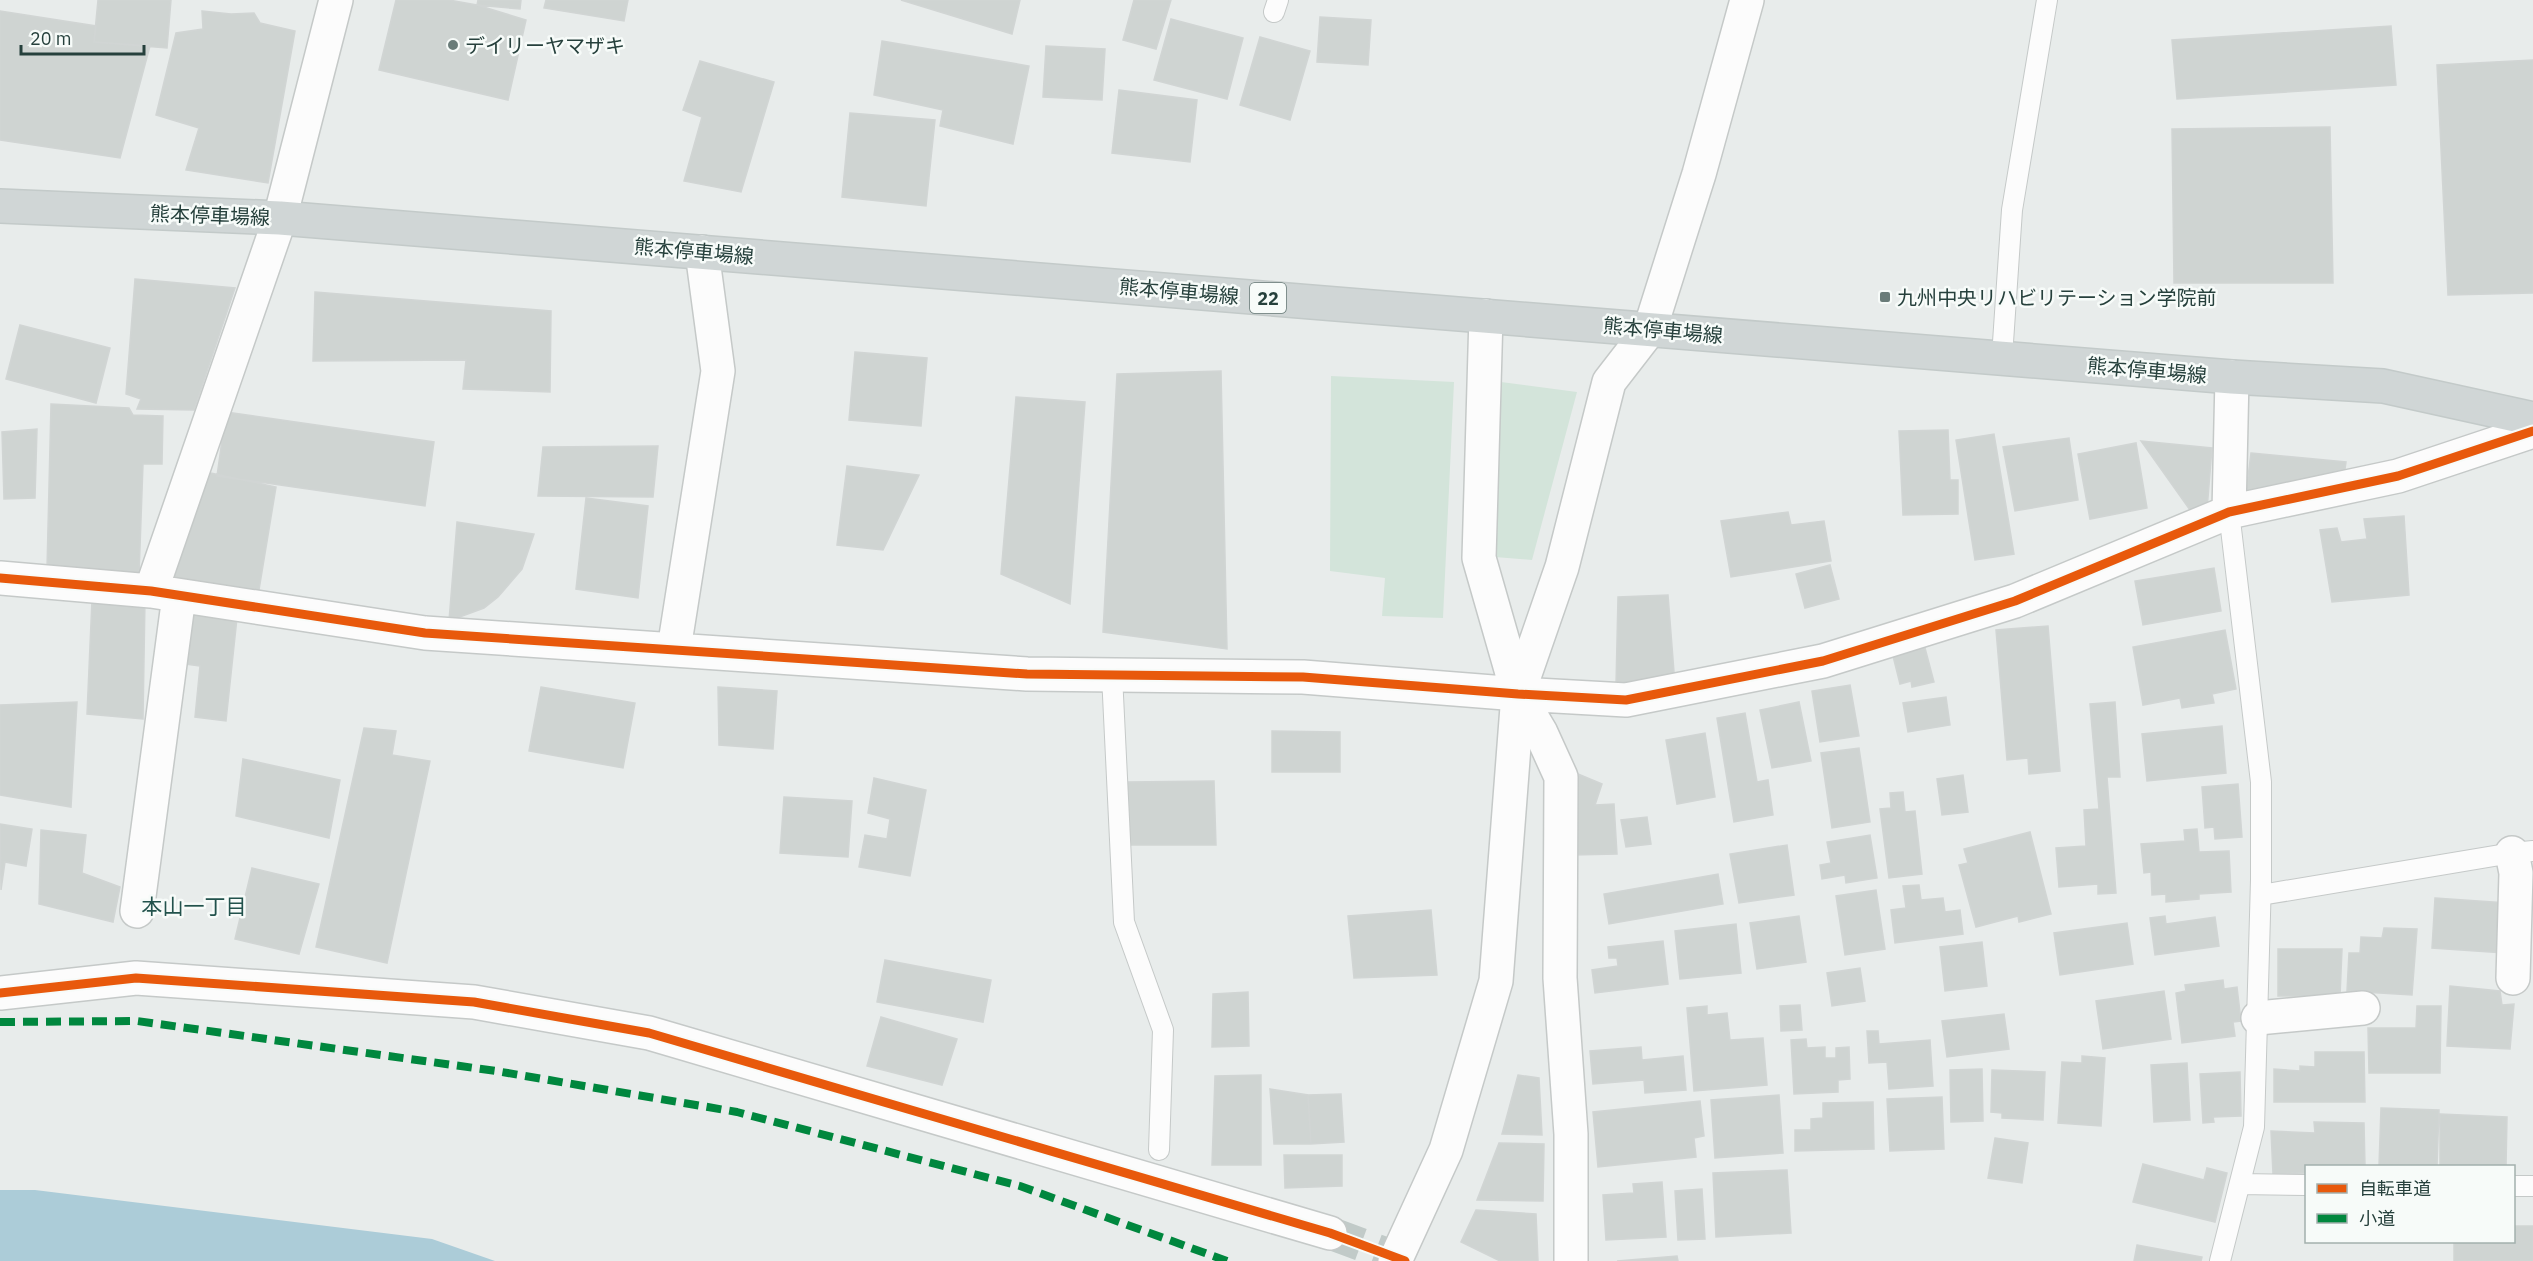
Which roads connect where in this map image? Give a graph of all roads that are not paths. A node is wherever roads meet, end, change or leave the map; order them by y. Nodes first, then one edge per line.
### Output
1 (336, 0) edge
2 (1747, 0) edge
3 (2047, 0) edge
4 (0, 206) edge
5 (280, 218) junction
6 (702, 252) junction
7 (1486, 316) junction
8 (1650, 329) junction
9 (2002, 357) junction
10 (2232, 377) junction
11 (2533, 418) edge
12 (2533, 431) edge
13 (2229, 512) junction
14 (0, 578) edge
15 (165, 593) junction
16 (674, 649) junction
17 (1112, 675) junction
18 (1518, 694) junction
19 (2523, 852) edge
20 (2261, 895) junction
21 (137, 911) dead end
22 (2513, 978) dead end
23 (0, 993) edge
24 (2363, 1008) dead end
25 (2258, 1018) junction
26 (1159, 1150) dead end
27 (2240, 1184) junction
28 (2305, 1185) edge
29 (2515, 1186) edge
30 (2533, 1186) edge
31 (1330, 1233) tunnel mouth
32 (1395, 1261) edge
33 (1571, 1261) edge
34 (2220, 1261) edge

1 - 5 street
2 - 8 street
3 - 9 lane
4 - 5 main road, 熊本停車場線 / 22
5 - 6 main road, 熊本停車場線 / 22
5 - 15 street
6 - 7 main road, 熊本停車場線 / 22
6 - 16 street
7 - 8 main road, 熊本停車場線 / 22
7 - 18 street
8 - 9 main road, 熊本停車場線 / 22
8 - 18 street
9 - 10 main road, 熊本停車場線 / 22
10 - 11 main road, 熊本停車場線 / 22
10 - 13 street
12 - 13 street
13 - 18 street
13 - 20 lane
14 - 15 street
15 - 16 street
15 - 21 street
16 - 17 street
17 - 18 street
17 - 26 lane
18 - 32 street
18 - 33 street
19 - 20 lane
19 - 22 street
20 - 25 lane
23 - 31 street
24 - 25 street
25 - 27 lane
27 - 28 lane
27 - 34 lane
29 - 30 lane

